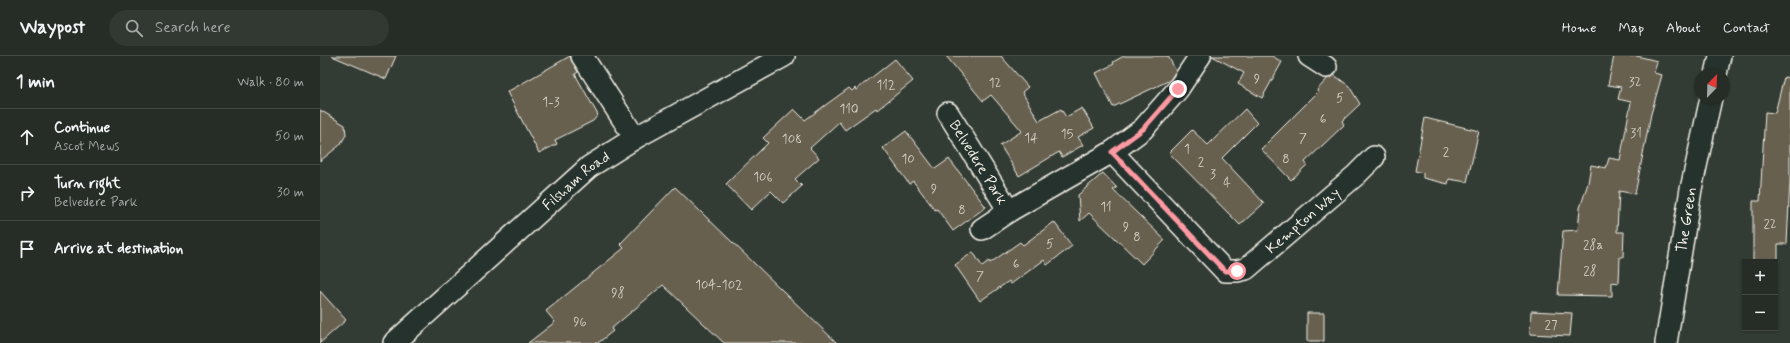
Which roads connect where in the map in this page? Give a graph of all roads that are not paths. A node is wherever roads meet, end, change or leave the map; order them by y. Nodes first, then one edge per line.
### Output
1 (582, 56) edge
2 (784, 56) edge
3 (1200, 56) edge
4 (1309, 56) edge
5 (1720, 56) edge
6 (1326, 67) dead end
7 (1717, 68) edge
8 (1710, 104) edge
9 (948, 113) dead end
10 (635, 138) junction
11 (1112, 152) junction
12 (1374, 158) dead end
13 (1009, 211) junction
14 (982, 229) dead end
15 (394, 343) edge
16 (1666, 343) edge

1 - 10 street
2 - 10 street, Filsham Road
3 - 11 street, Belvedere Park
4 - 6 street
5 - 7 street
8 - 16 street, The Green
9 - 13 street, Belvedere Park
10 - 15 street, Filsham Road
11 - 12 street, Kempton Way
11 - 13 street, Belvedere Park
13 - 14 street, Belvedere Park

